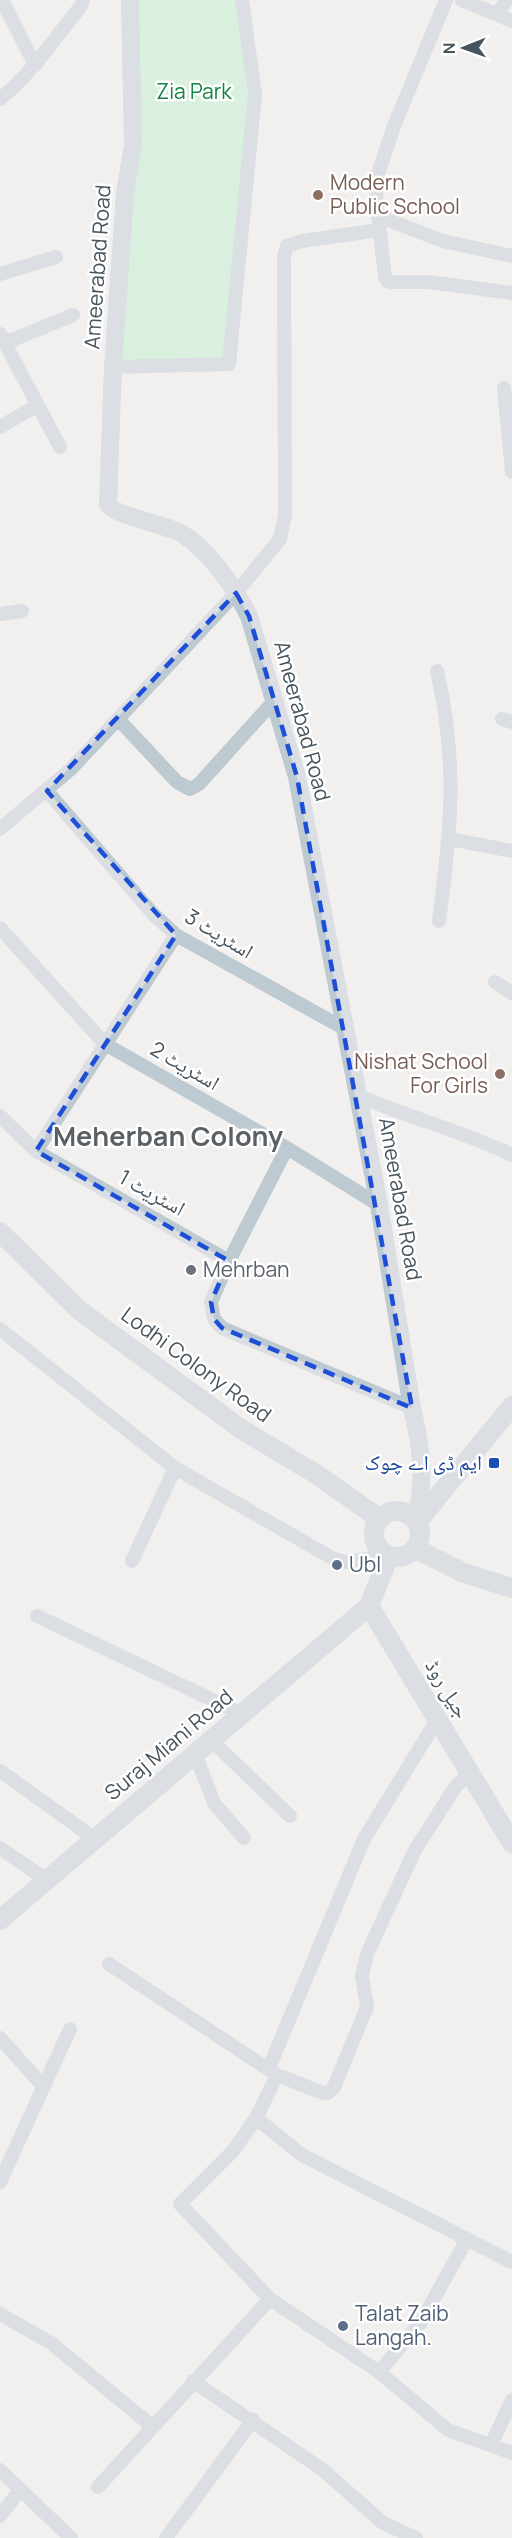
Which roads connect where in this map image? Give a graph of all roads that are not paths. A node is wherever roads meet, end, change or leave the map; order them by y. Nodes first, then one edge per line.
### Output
1 (2, 0) edge
2 (82, 0) edge
3 (130, 0) edge
4 (242, 0) edge
5 (446, 0) edge
6 (462, 0) edge
7 (507, 0) edge
8 (496, 14) junction
9 (512, 21) edge
10 (35, 65) junction
11 (0, 99) edge
12 (378, 223) junction
13 (512, 256) edge
14 (56, 257) dead end
15 (0, 274) edge
16 (512, 293) edge
17 (73, 315) dead end
18 (3, 339) edge
19 (113, 367) junction
20 (504, 388) dead end
21 (38, 405) junction
22 (0, 427) edge
23 (60, 447) dead end
24 (511, 455) edge
25 (512, 472) edge
26 (236, 593) junction
27 (22, 611) dead end
28 (0, 614) edge
29 (437, 671) dead end
30 (274, 701) junction
31 (118, 719) junction
32 (47, 791) junction
33 (0, 829) edge
34 (450, 839) junction
35 (512, 851) edge
36 (439, 921) dead end
37 (0, 928) edge
38 (176, 935) junction
39 (495, 982) dead end
40 (512, 993) edge
41 (345, 1029) junction
42 (105, 1044) junction
43 (359, 1096) junction
44 (0, 1116) edge
45 (287, 1148) junction
46 (36, 1151) junction
47 (512, 1155) edge
48 (379, 1205) junction
49 (0, 1232) edge
50 (229, 1261) junction
51 (3, 1333) edge
52 (0, 1349) edge
53 (512, 1406) edge
54 (412, 1408) junction
55 (175, 1468) junction
56 (380, 1519) junction
57 (417, 1522) junction
58 (416, 1549) junction
59 (389, 1556) junction
60 (132, 1561) dead end
61 (510, 1587) edge
62 (369, 1606) junction
63 (37, 1616) dead end
64 (242, 1714) junction
65 (436, 1720) junction
66 (211, 1740) junction
67 (195, 1754) junction
68 (0, 1771) edge
69 (470, 1773) junction
70 (290, 1816) dead end
71 (244, 1838) dead end
72 (95, 1839) junction
73 (512, 1843) edge
74 (0, 1848) edge
75 (47, 1880) junction
76 (0, 1920) edge
77 (109, 1964) dead end
78 (70, 2029) dead end
79 (0, 2038) edge
80 (273, 2072) junction
81 (44, 2087) junction
82 (256, 2118) junction
83 (0, 2182) edge
84 (467, 2239) junction
85 (512, 2262) edge
86 (270, 2299) junction
87 (0, 2314) edge
88 (379, 2372) junction
89 (192, 2381) junction
90 (512, 2400) edge
91 (253, 2420) junction
92 (153, 2427) junction
93 (491, 2445) junction
94 (512, 2453) edge
95 (0, 2470) edge
96 (98, 2487) dead end
97 (20, 2490) junction
98 (0, 2516) edge
99 (71, 2538) edge
100 (166, 2538) edge
101 (416, 2538) edge

1 - 10 street
2 - 10 street
3 - 19 street, Ameerabad Road
4 - 19 street
5 - 12 street
6 - 8 street
7 - 8 street
8 - 9 street
10 - 11 street
12 - 13 street
12 - 16 street
12 - 26 street
14 - 15 street
17 - 18 street
18 - 21 street
19 - 26 street, Ameerabad Road
20 - 24 street
21 - 22 street
21 - 23 street
24 - 25 street
26 - 30 street, Ameerabad Road
26 - 31 street
27 - 28 street
29 - 34 street
30 - 31 street
30 - 41 street, Ameerabad Road
31 - 32 street
32 - 33 street
32 - 38 street, اسٹریٹ 3
34 - 35 street
34 - 36 street
37 - 42 street, اسٹریٹ 2
38 - 41 street, اسٹریٹ 3
38 - 42 street
39 - 40 street
41 - 43 street, Ameerabad Road
42 - 45 street, اسٹریٹ 2
42 - 46 street
43 - 47 street
43 - 48 street, Ameerabad Road
44 - 46 street, اسٹریٹ 1
45 - 48 street, اسٹریٹ 2
45 - 50 street
46 - 50 street, اسٹریٹ 1
48 - 54 street, Ameerabad Road
49 - 56 main road, Lodhi Colony Road
50 - 54 street
51 - 52 street
51 - 55 street
53 - 57 main road
54 - 57 street, Ameerabad Road
55 - 59 street
55 - 60 street
56 - 57 main road
56 - 59 main road
57 - 58 main road
58 - 59 main road
58 - 61 main road
59 - 62 main road
62 - 64 main road, Suraj Miani Road
62 - 65 main road, جیل روڈ
63 - 64 street
64 - 66 main road, Suraj Miani Road
65 - 69 main road, جیل روڈ
65 - 80 street
66 - 67 main road, Suraj Miani Road
66 - 70 street
67 - 71 street
67 - 72 main road, Suraj Miani Road
68 - 72 street
69 - 73 main road, جیل روڈ
69 - 80 street
72 - 75 main road, Suraj Miani Road
74 - 75 street
75 - 76 main road, Suraj Miani Road
77 - 80 street
78 - 81 street
79 - 81 street
80 - 82 street
81 - 83 street
82 - 84 street
82 - 86 street
84 - 85 street
84 - 88 street
86 - 88 street
86 - 89 street
87 - 92 street
88 - 93 street
89 - 91 street
89 - 92 street
90 - 93 street
91 - 100 street
91 - 101 street
92 - 96 street
93 - 94 street
95 - 97 street
97 - 98 street
97 - 99 street

